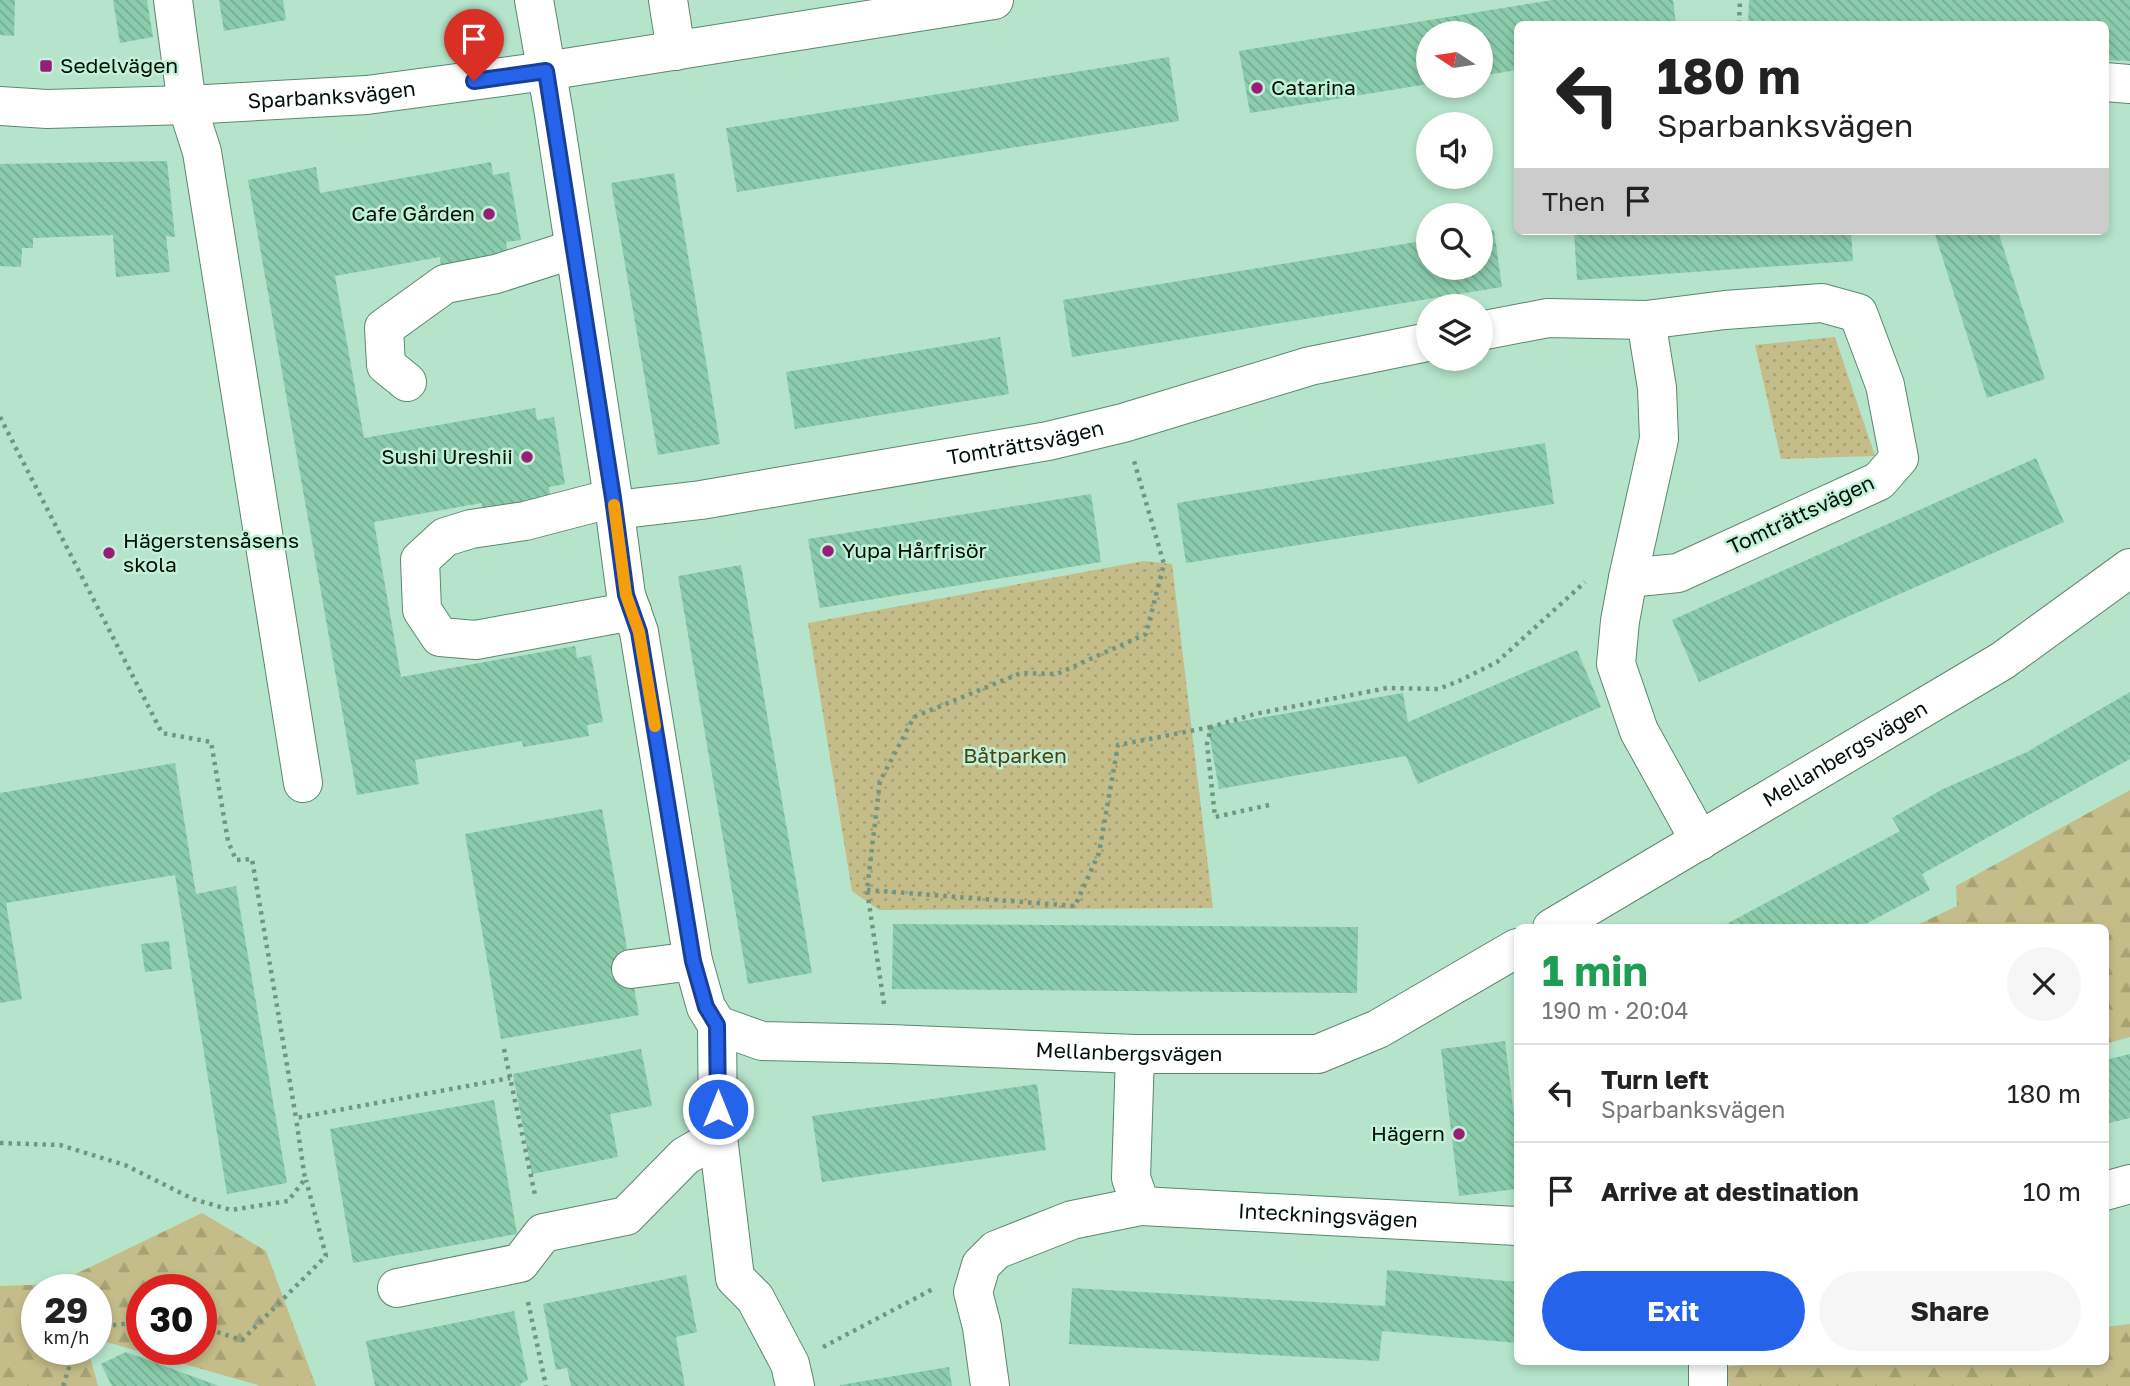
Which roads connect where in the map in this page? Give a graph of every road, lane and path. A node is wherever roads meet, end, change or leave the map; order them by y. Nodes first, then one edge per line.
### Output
1 (173, 0) edge
2 (534, 0) edge
3 (668, 0) edge
4 (995, 0) edge
5 (1740, 0) edge
6 (1739, 21) edge
7 (676, 51) junction
8 (546, 71) junction
9 (2109, 82) edge
10 (2130, 84) edge
11 (187, 105) junction
12 (0, 106) edge
13 (574, 249) junction
14 (1646, 320) junction
15 (1493, 328) edge
16 (1416, 344) edge
17 (407, 382) dead end
18 (0, 417) edge
19 (1124, 423) junction
20 (614, 504) junction
21 (2130, 568) edge
22 (1628, 578) junction
23 (632, 611) junction
24 (1210, 727) junction
25 (303, 783) dead end
26 (1269, 805) dead end
27 (1700, 841) junction
28 (867, 890) junction
29 (1559, 924) edge
30 (1514, 950) edge
31 (693, 961) junction
32 (631, 969) dead end
33 (717, 1025) junction
34 (890, 1044) junction
35 (504, 1049) dead end
36 (1136, 1054) junction
37 (510, 1078) junction
38 (296, 1118) junction
39 (718, 1137) junction
40 (0, 1143) edge
41 (305, 1179) junction
42 (2130, 1184) edge
43 (2109, 1190) edge
44 (1141, 1206) junction
45 (1514, 1226) edge
46 (543, 1233) junction
47 (520, 1264) junction
48 (981, 1265) junction
49 (397, 1288) dead end
50 (217, 1332) edge
51 (70, 1365) edge
52 (1708, 1365) edge
53 (792, 1375) edge
54 (63, 1386) edge
55 (546, 1386) edge
56 (990, 1386) edge
57 (1708, 1386) edge

1 - 11 street
2 - 8 street
3 - 7 street
4 - 7 street, Sparbanksvägen
5 - 6 path
7 - 8 street, Sparbanksvägen
8 - 11 street, Sparbanksvägen
8 - 13 street
9 - 10 street
11 - 12 street, Sparbanksvägen
11 - 25 street
13 - 17 street
13 - 20 street
14 - 15 street, Tomträttsvägen
14 - 22 street
14 - 22 street, Tomträttsvägen
16 - 19 street, Tomträttsvägen
18 - 38 path
19 - 20 street, Tomträttsvägen
19 - 28 path
20 - 23 street
20 - 23 street, Tomträttsvägen
21 - 27 street, Mellanbergsvägen
22 - 24 path
22 - 27 street
23 - 31 street
24 - 26 path
24 - 28 path
27 - 29 street, Mellanbergsvägen
28 - 34 path
30 - 36 street, Mellanbergsvägen
31 - 32 street
31 - 33 street
33 - 34 street, Mellanbergsvägen
33 - 39 street
34 - 36 street, Mellanbergsvägen
35 - 37 path
36 - 44 street
37 - 38 path
37 - 46 path
38 - 41 path
39 - 46 street
39 - 53 street
40 - 41 path
41 - 50 path
42 - 43 street
44 - 45 street, Inteckningsvägen
44 - 48 street, Inteckningsvägen
46 - 47 street
47 - 49 street
47 - 55 path
48 - 53 path
48 - 56 street
51 - 54 path
52 - 57 street

